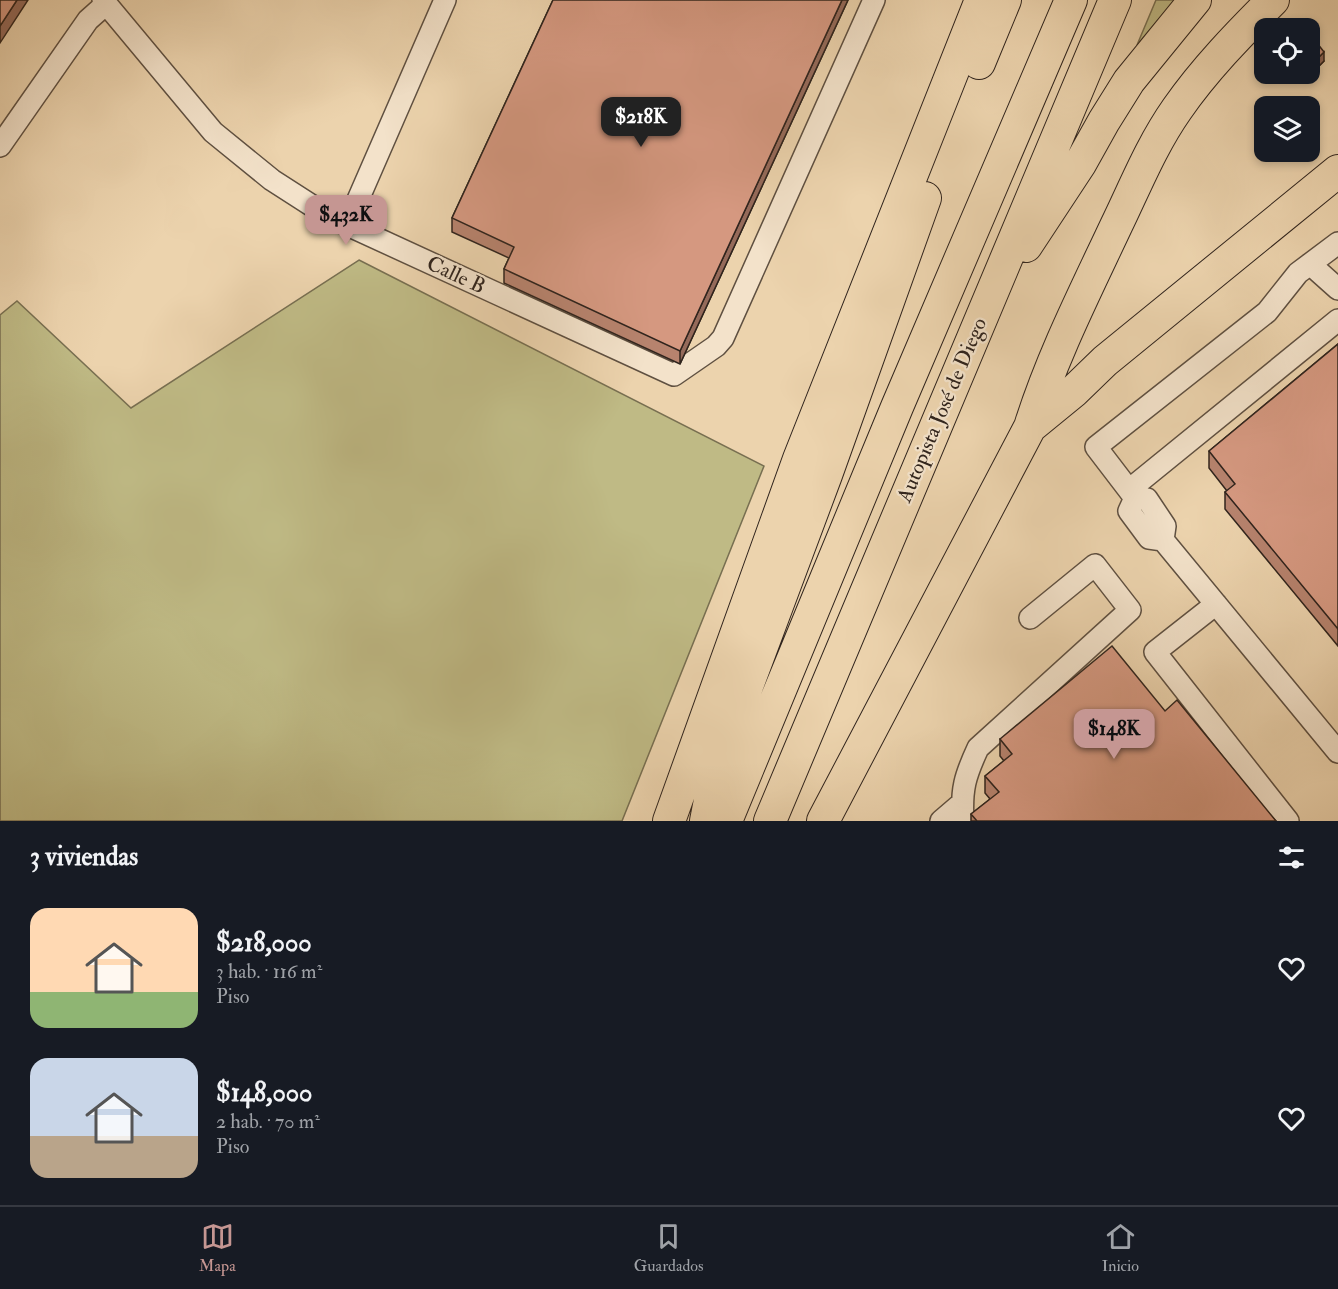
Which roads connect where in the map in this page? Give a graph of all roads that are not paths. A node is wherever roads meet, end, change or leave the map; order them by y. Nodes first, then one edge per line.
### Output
1 (446, 0) edge
2 (874, 0) edge
3 (981, 0) edge
4 (1005, 0) edge
5 (1071, 0) edge
6 (1115, 0) edge
7 (1195, 0) edge
8 (1273, 0) edge
9 (104, 2) edge
10 (0, 146) edge
11 (1338, 171) edge
12 (347, 225) junction
13 (1338, 243) edge
14 (1310, 264) junction
15 (1338, 289) edge
16 (984, 309) junction
17 (1338, 320) edge
18 (1030, 427) junction
19 (1132, 494) junction
20 (1216, 604) junction
21 (1030, 618) dead end
22 (1338, 752) edge
23 (962, 812) edge
24 (669, 821) edge
25 (706, 821) edge
26 (726, 821) edge
27 (770, 821) edge
28 (823, 821) edge
29 (941, 821) edge
30 (1288, 821) edge

1 - 12 street
2 - 12 street, Calle B
3 - 24 highway
4 - 25 highway
5 - 26 highway, Autopista José de Diego
6 - 16 highway, Autopista José de Diego
7 - 16 highway
8 - 18 highway
9 - 10 street
9 - 12 street, Calle B
11 - 18 highway
13 - 14 street
14 - 15 street
14 - 19 street
16 - 27 highway, Autopista José de Diego
17 - 19 street
18 - 28 highway
19 - 20 street
20 - 22 street
20 - 30 street
21 - 23 street
23 - 29 street

